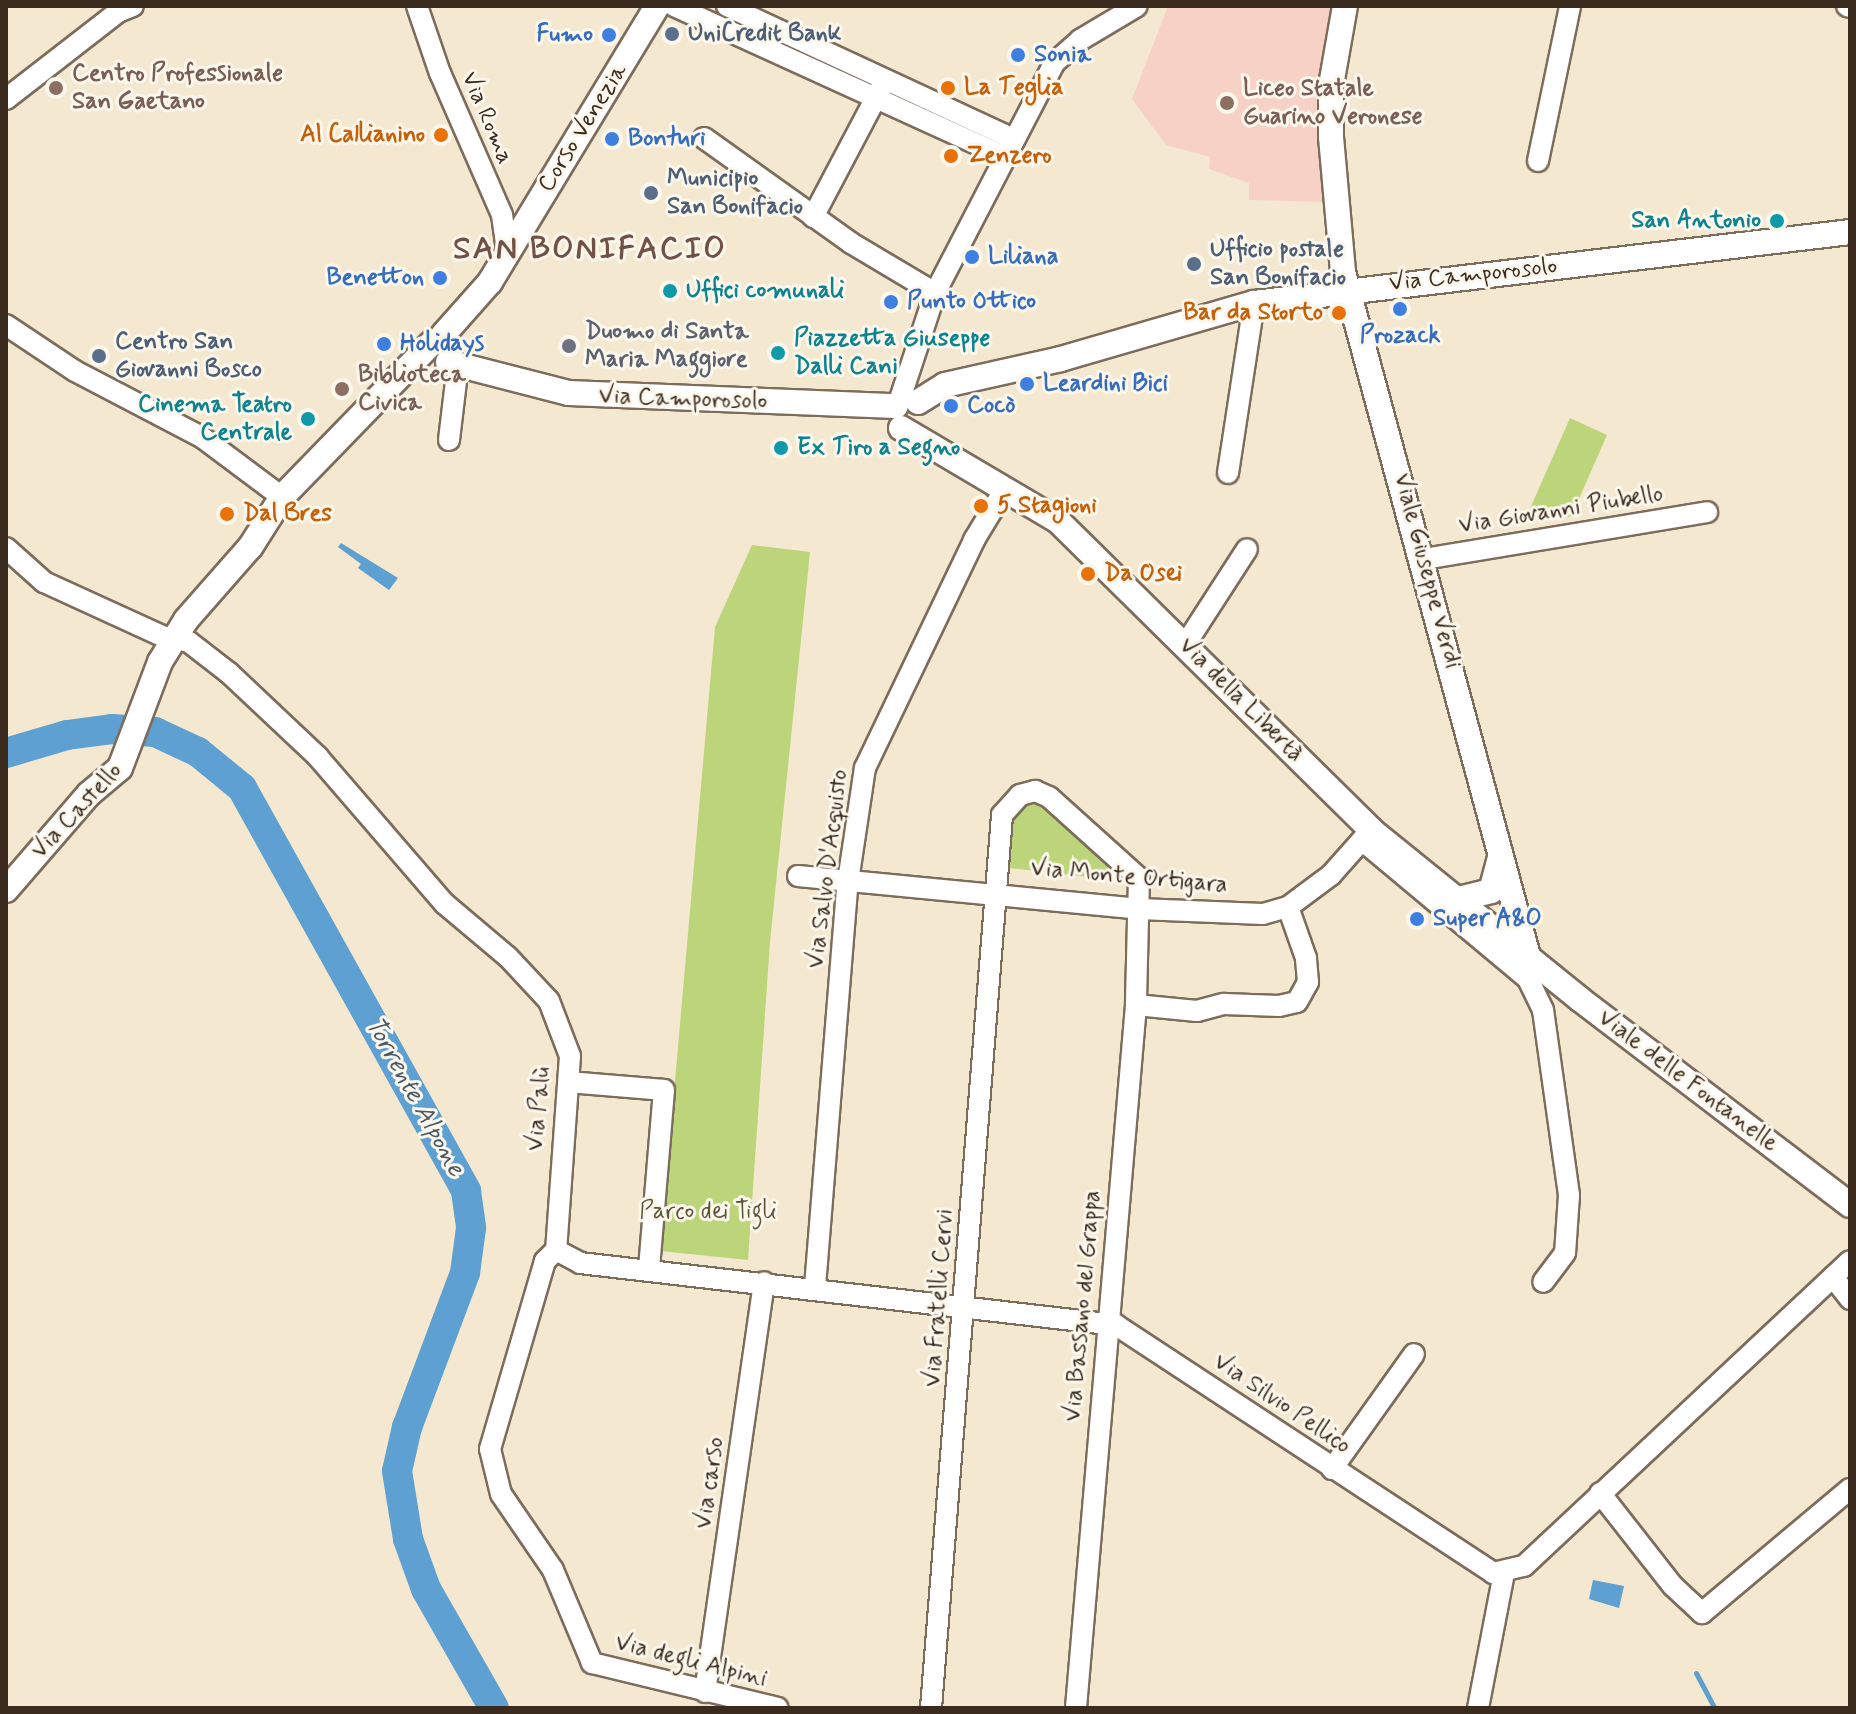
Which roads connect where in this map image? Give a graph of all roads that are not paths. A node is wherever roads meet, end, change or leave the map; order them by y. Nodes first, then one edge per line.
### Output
1 (133, 6) edge
2 (417, 6) edge
3 (657, 6) edge
4 (674, 6) edge
5 (727, 6) edge
6 (1345, 6) edge
7 (1570, 6) edge
8 (1133, 7) edge
9 (789, 48) junction
10 (880, 90) junction
11 (6, 99) edge
12 (704, 138) dead end
13 (1009, 148) junction
14 (1538, 161) dead end
15 (813, 217) junction
16 (1850, 232) edge
17 (507, 250) junction
18 (1349, 289) junction
19 (935, 293) junction
20 (1254, 303) junction
21 (6, 325) edge
22 (448, 354) junction
23 (902, 411) junction
24 (449, 440) dead end
25 (1228, 473) dead end
26 (1005, 489) junction
27 (282, 497) junction
28 (1707, 512) dead end
29 (6, 548) edge
30 (1247, 549) dead end
31 (1424, 559) junction
32 (174, 639) junction
33 (1185, 645) junction
34 (1020, 795) joint
35 (1367, 835) junction
36 (1500, 854) junction
37 (798, 876) dead end
38 (852, 881) junction
39 (6, 890) edge
40 (1491, 891) junction
41 (996, 892) junction
42 (1459, 899) junction
43 (1288, 907) junction
44 (1139, 909) junction
45 (1480, 923) junction
46 (1528, 968) junction
47 (1136, 1005) junction
48 (569, 1082) junction
49 (1850, 1205) edge
50 (556, 1250) junction
51 (1850, 1261) edge
52 (649, 1269) junction
53 (1833, 1277) junction
54 (764, 1282) junction
55 (1543, 1282) dead end
56 (815, 1287) junction
57 (1850, 1299) edge
58 (965, 1304) junction
59 (1106, 1323) junction
60 (1414, 1354) dead end
61 (1332, 1469) junction
62 (1850, 1489) edge
63 (1600, 1493) junction
64 (1504, 1573) junction
65 (592, 1663) joint
66 (705, 1692) junction
67 (778, 1708) edge
68 (931, 1708) edge
69 (1076, 1708) edge
70 (1478, 1708) edge

1 - 11 street
2 - 17 street, Via Roma
3 - 17 street, Corso Venezia
4 - 9 street
5 - 9 street
6 - 18 street, Viale Giuseppe Verdi
7 - 14 street
8 - 13 street
9 - 10 street
10 - 13 street
10 - 15 street
12 - 15 street
13 - 19 street
15 - 19 street
16 - 18 street, Via Camporosolo
17 - 22 street, Corso Venezia
18 - 20 street, Via Camporosolo
18 - 31 street, Viale Giuseppe Verdi
19 - 23 street
20 - 23 street, Via Camporosolo
20 - 25 street
21 - 27 street
22 - 23 street, Via Camporosolo
22 - 24 street
22 - 27 street, Via Castello
23 - 26 street, Via della Libertà
26 - 33 street, Via della Libertà
26 - 38 street, Via Salvo D'Acquisto
27 - 32 street, Via Castello
28 - 31 street, Via Giovanni Piubello
29 - 32 street, Via Palù
30 - 33 street
31 - 36 street, Viale Giuseppe Verdi
32 - 39 street, Via Castello
32 - 48 street, Via Palù
33 - 35 street, Via della Libertà
34 - 41 street, Via Fratelli Cervi
34 - 44 street, Via Bassano del Grappa
35 - 42 street, Via della Libertà
35 - 43 street, Via Monte Ortigara
35 - 45 street
36 - 40 street, Viale Giuseppe Verdi
36 - 46 street, Viale Giuseppe Verdi
37 - 38 street, Via Monte Ortigara
38 - 41 street, Via Monte Ortigara
38 - 56 street, Via Salvo D'Acquisto
40 - 42 street
40 - 45 street, Viale Giuseppe Verdi
41 - 44 street, Via Monte Ortigara
41 - 58 street, Via Fratelli Cervi
42 - 45 street, Via della Libertà
43 - 44 street, Via Monte Ortigara
43 - 47 street
44 - 47 street, Via Bassano del Grappa
45 - 46 street, Via della Libertà
46 - 49 street, Viale delle Fontanelle
46 - 55 street
47 - 59 street, Via Bassano del Grappa
48 - 50 street, Via Palù
48 - 52 street
50 - 52 street, Via Silvio Pellico
50 - 65 street, Via Palù
51 - 53 street
52 - 54 street, Via Silvio Pellico
53 - 57 street
53 - 63 street
54 - 56 street, Via Silvio Pellico
54 - 66 street, Via carso
56 - 58 street, Via Silvio Pellico
58 - 59 street, Via Silvio Pellico
58 - 68 street, Via Fratelli Cervi
59 - 61 street, Via Silvio Pellico
59 - 69 street, Via Bassano del Grappa
60 - 61 street
61 - 64 street, Via Silvio Pellico
62 - 63 street
63 - 64 street
64 - 70 street
65 - 66 street, Via degli Alpini
66 - 67 street, Via degli Alpini

